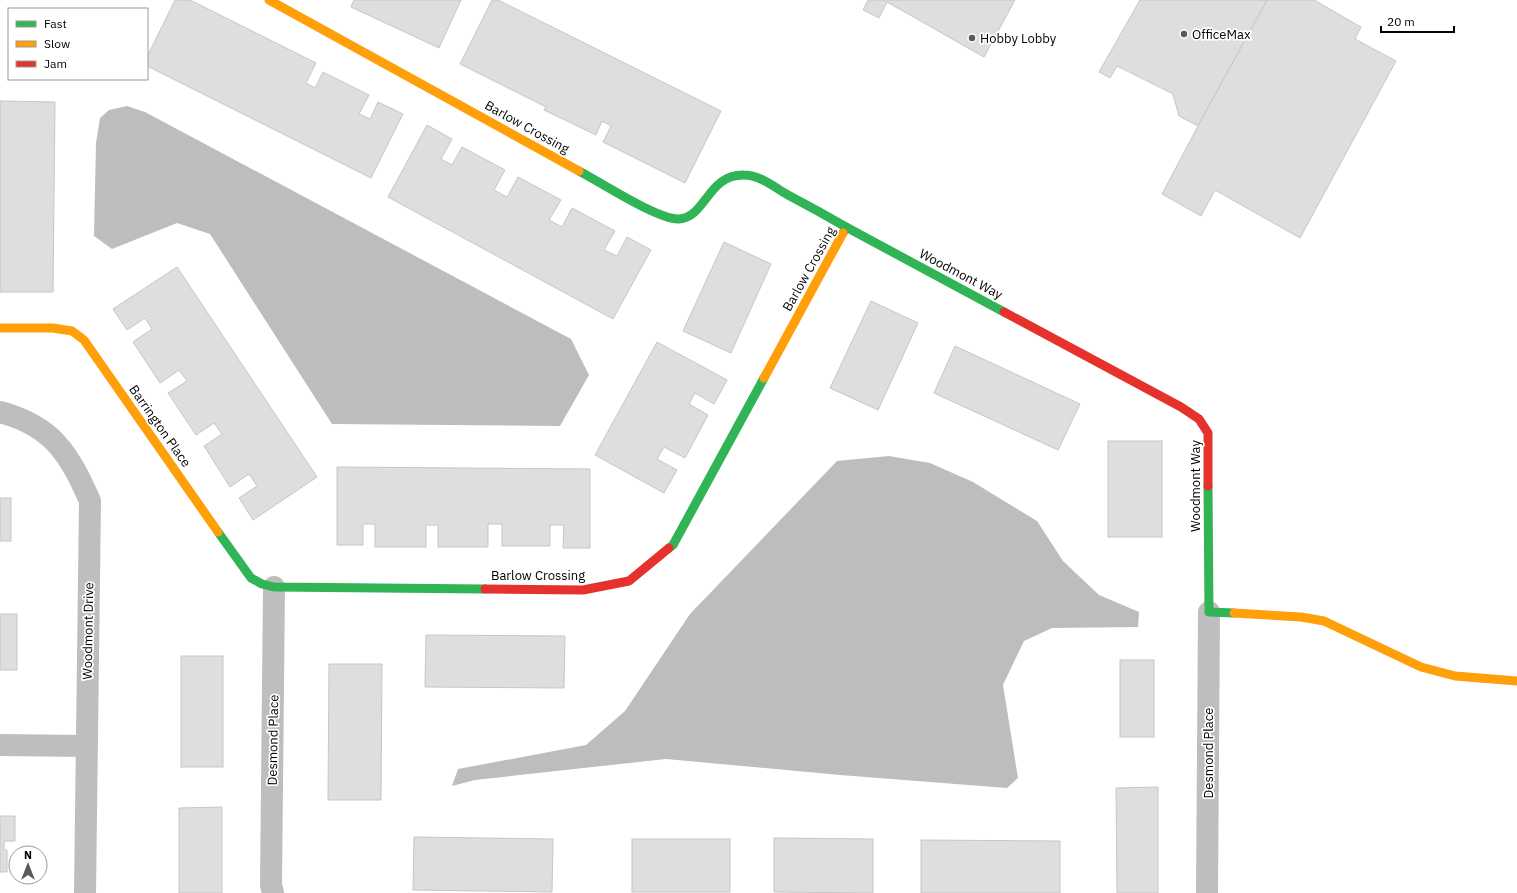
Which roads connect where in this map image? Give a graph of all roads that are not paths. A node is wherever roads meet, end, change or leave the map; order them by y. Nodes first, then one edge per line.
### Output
1 (269, 0) edge
2 (846, 227) junction
3 (0, 328) edge
4 (0, 412) edge
5 (274, 587) junction
6 (1209, 612) junction
7 (1517, 681) edge
8 (0, 745) edge
9 (86, 746) junction
10 (85, 893) edge
11 (272, 893) edge
12 (1207, 893) edge

1 - 2 street, Barlow Crossing
2 - 5 street, Barlow Crossing
2 - 6 street, Woodmont Way
3 - 5 street, Barrington Place
4 - 9 street, Woodmont Drive
5 - 11 street, Desmond Place
6 - 7 street
6 - 12 street, Desmond Place
8 - 9 street
9 - 10 street, Woodmont Drive

